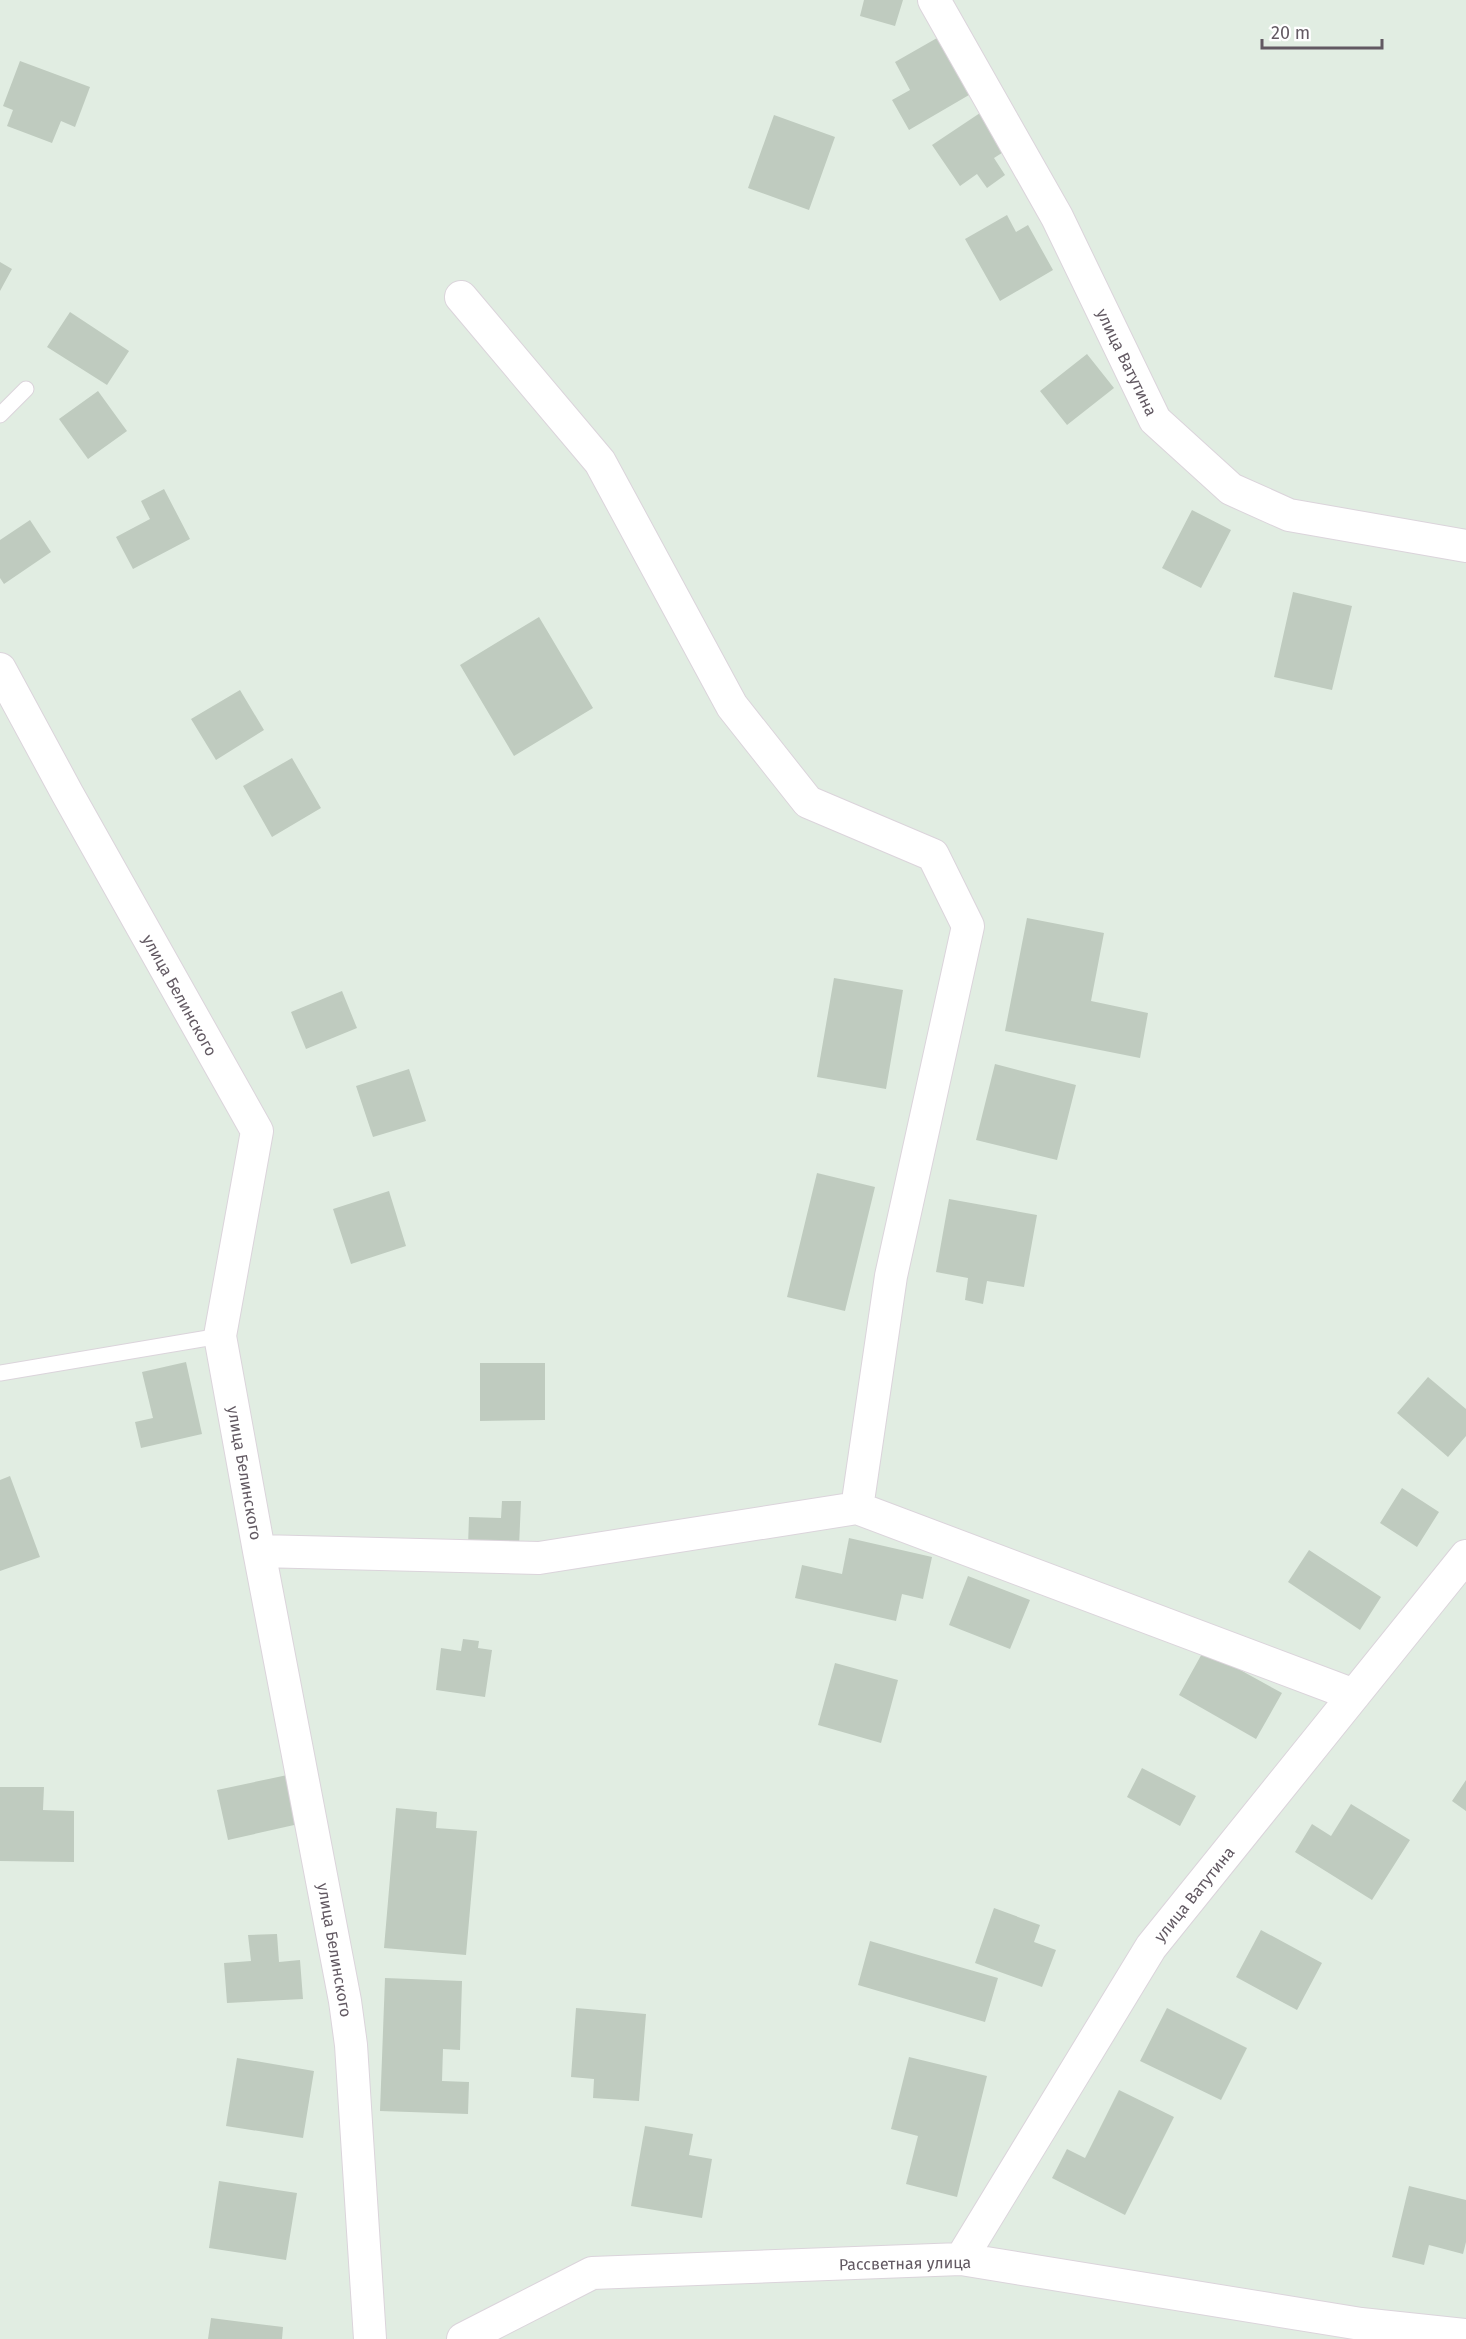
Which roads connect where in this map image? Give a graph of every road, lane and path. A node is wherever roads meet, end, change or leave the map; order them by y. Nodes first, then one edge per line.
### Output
1 (934, 0) edge
2 (461, 297) dead end
3 (26, 389) dead end
4 (0, 415) edge
5 (1466, 546) edge
6 (0, 669) edge
7 (220, 1336) junction
8 (0, 1373) edge
9 (857, 1508) junction
10 (259, 1551) junction
11 (1466, 1556) edge
12 (1354, 1695) junction
13 (961, 2259) junction
14 (1466, 2335) edge
15 (370, 2339) edge
16 (463, 2339) edge

1 - 5 street, улица Ватутина
2 - 9 street
3 - 4 lane
6 - 7 street, улица Белинского
7 - 8 lane
7 - 10 street, улица Белинского
9 - 10 street
9 - 12 street
10 - 15 street, улица Белинского
11 - 12 street, улица Ватутина
12 - 13 street, улица Ватутина
13 - 14 street, Рассветная улица
13 - 16 street, Рассветная улица

